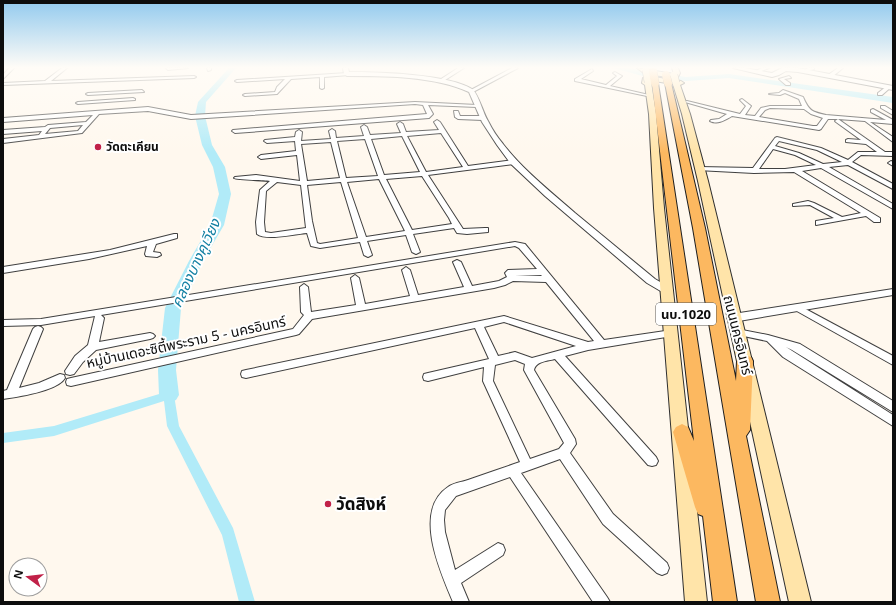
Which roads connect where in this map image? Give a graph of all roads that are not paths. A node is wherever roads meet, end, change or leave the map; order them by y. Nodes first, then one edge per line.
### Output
1 (107, 96) edge
2 (474, 96) edge
3 (648, 96) edge
4 (656, 96) edge
5 (663, 96) edge
6 (666, 96) edge
7 (674, 96) edge
8 (685, 96) edge
9 (797, 96) edge
10 (134, 99) dead end
11 (742, 100) dead end
12 (103, 101) junction
13 (686, 102) junction
14 (78, 103) dead end
15 (425, 103) junction
16 (477, 106) junction
17 (883, 107) dead end
18 (804, 108) junction
19 (653, 109) junction
20 (873, 111) dead end
21 (456, 112) dead end
22 (97, 113) junction
23 (893, 113) edge
24 (227, 114) junction
25 (686, 114) junction
26 (730, 114) junction
27 (741, 116) junction
28 (826, 117) junction
29 (483, 118) junction
30 (756, 118) junction
31 (3, 120) edge
32 (224, 120) dead end
33 (713, 121) dead end
34 (838, 121) dead end
35 (437, 122) dead end
36 (867, 122) dead end
37 (892, 122) edge
38 (89, 123) junction
39 (400, 124) dead end
40 (364, 127) dead end
41 (45, 129) junction
42 (839, 130) dead end
43 (852, 130) junction
44 (235, 131) dead end
45 (332, 131) dead end
46 (442, 131) junction
47 (3, 132) edge
48 (404, 134) junction
49 (40, 136) junction
50 (367, 137) junction
51 (298, 138) junction
52 (333, 140) junction
53 (893, 140) edge
54 (3, 141) edge
55 (267, 141) dead end
56 (848, 141) dead end
57 (867, 142) junction
58 (771, 147) junction
59 (299, 153) junction
60 (883, 153) junction
61 (893, 154) edge
62 (261, 157) dead end
63 (514, 162) junction
64 (848, 163) junction
65 (822, 166) junction
66 (467, 169) junction
67 (699, 169) junction
68 (796, 170) junction
69 (754, 171) junction
70 (424, 174) junction
71 (237, 178) dead end
72 (382, 178) junction
73 (275, 180) junction
74 (344, 181) junction
75 (304, 183) junction
76 (893, 187) edge
77 (795, 205) dead end
78 (893, 207) edge
79 (867, 214) junction
80 (841, 219) junction
81 (877, 220) dead end
82 (819, 223) dead end
83 (457, 225) junction
84 (310, 230) junction
85 (484, 230) dead end
86 (409, 232) junction
87 (174, 236) dead end
88 (362, 239) junction
89 (152, 243) junction
90 (416, 252) dead end
91 (157, 255) dead end
92 (368, 255) dead end
93 (456, 262) dead end
94 (3, 270) edge
95 (406, 270) dead end
96 (543, 272) junction
97 (354, 278) dead end
98 (511, 278) junction
99 (549, 279) junction
100 (304, 287) dead end
101 (469, 289) junction
102 (668, 291) junction
103 (893, 292) edge
104 (415, 298) junction
105 (361, 307) junction
106 (798, 308) junction
107 (309, 316) junction
108 (99, 318) dead end
109 (733, 318) junction
110 (3, 323) edge
111 (478, 324) junction
112 (38, 329) dead end
113 (737, 332) junction
114 (672, 333) junction
115 (150, 336) dead end
116 (768, 338) junction
117 (602, 343) junction
118 (588, 346) junction
119 (93, 347) junction
120 (558, 355) junction
121 (745, 361) junction
122 (893, 361) edge
123 (492, 362) junction
124 (532, 363) junction
125 (826, 366) junction
126 (817, 373) junction
127 (246, 374) dead end
128 (70, 376) junction
129 (428, 377) dead end
130 (7, 394) edge
131 (888, 404) edge
132 (876, 410) junction
133 (893, 420) edge
134 (682, 432) junction
135 (563, 453) junction
136 (740, 456) junction
137 (652, 461) dead end
138 (527, 465) junction
139 (512, 470) junction
140 (717, 546) junction
141 (498, 550) dead end
142 (662, 568) dead end
143 (451, 581) junction
144 (461, 602) edge
145 (602, 602) edge
146 (696, 602) edge
147 (724, 602) edge
148 (768, 602) edge
149 (800, 602) edge

1 - 12 street
2 - 16 street
3 - 19 main road
4 - 19 main road, นบ.1020
5 - 140 main road, นบ.1020
6 - 136 main road, ถนนนครอินทร์ / นบ.1020
7 - 25 main road, ถนนนครอินทร์ / นบ.1020
8 - 13 main road
9 - 18 street
10 - 12 street
11 - 27 street
12 - 14 street
13 - 25 main road
13 - 26 street
15 - 16 street
15 - 24 street
15 - 44 street
16 - 29 street
17 - 23 street
18 - 28 street
18 - 30 street
19 - 102 main road, นบ.1020
20 - 37 street
21 - 29 street
22 - 24 street
22 - 31 street
22 - 38 street
24 - 32 street
25 - 67 main road, ถนนนครอินทร์ / นบ.1020
26 - 27 street
26 - 33 street
27 - 30 street
28 - 30 street
28 - 37 street
29 - 63 street
34 - 43 street
35 - 46 street
36 - 53 street
38 - 41 street
38 - 49 street
39 - 48 street
40 - 50 street
41 - 47 street
41 - 49 street
42 - 43 street
43 - 57 street
45 - 52 street
46 - 48 street
46 - 66 street
48 - 50 street
48 - 70 street
49 - 54 street
50 - 52 street
50 - 72 street
51 - 52 street
51 - 55 street
51 - 59 street
52 - 74 street
56 - 57 street
57 - 60 street
58 - 64 street
58 - 65 street
58 - 69 street
59 - 62 street
59 - 75 street
60 - 61 street
60 - 64 street
63 - 66 street
63 - 102 street
64 - 65 street
64 - 76 street
65 - 68 street
65 - 78 street
66 - 70 street
67 - 69 street
67 - 109 main road, ถนนนครอินทร์ / นบ.1020
68 - 69 street
68 - 79 street
70 - 72 street
70 - 83 street
71 - 73 street
72 - 74 street
72 - 86 street
73 - 75 street
73 - 84 street
74 - 75 street
74 - 88 street
75 - 84 street
77 - 80 street
79 - 80 street
79 - 81 street
80 - 82 street
83 - 85 street
83 - 86 street
84 - 88 street
86 - 88 street
86 - 90 street
87 - 89 street
88 - 92 street
89 - 91 street
89 - 94 street
93 - 101 street
95 - 104 street
96 - 98 street
96 - 99 street
96 - 110 street
97 - 105 street
98 - 99 street
98 - 101 street
99 - 117 street
100 - 107 street
101 - 104 street
102 - 114 main road, นบ.1020
103 - 106 street
104 - 105 street
105 - 107 street
106 - 109 street
106 - 122 street
107 - 128 street, หมู่บ้านเดอะซิตี้พระราม 5 - นครอินทร์
108 - 119 street
109 - 113 main road, ถนนนครอินทร์ / นบ.1020
111 - 118 street
111 - 123 street
111 - 127 street
112 - 130 street
113 - 116 street
113 - 121 main road, ถนนนครอินทร์ / นบ.1020
114 - 117 street
114 - 134 main road, นบ.1020
115 - 119 street
116 - 125 street
116 - 126 street
117 - 118 street
118 - 120 street
119 - 128 street
120 - 124 street
120 - 137 street
121 - 136 main road
121 - 149 main road, ถนนนครอินทร์ / นบ.1020
123 - 124 street
123 - 129 street
123 - 138 street
124 - 135 street
125 - 126 street
125 - 131 street
126 - 132 street
128 - 130 street, หมู่บ้านเดอะซิตี้พระราม 5 - นครอินทร์
131 - 132 street
132 - 133 street
134 - 140 main road
134 - 146 main road, นบ.1020
135 - 138 street
135 - 142 street
136 - 148 main road, ถนนนครอินทร์ / นบ.1020
138 - 139 street
139 - 143 street
139 - 145 street
140 - 147 main road, นบ.1020
141 - 143 street
143 - 144 street

